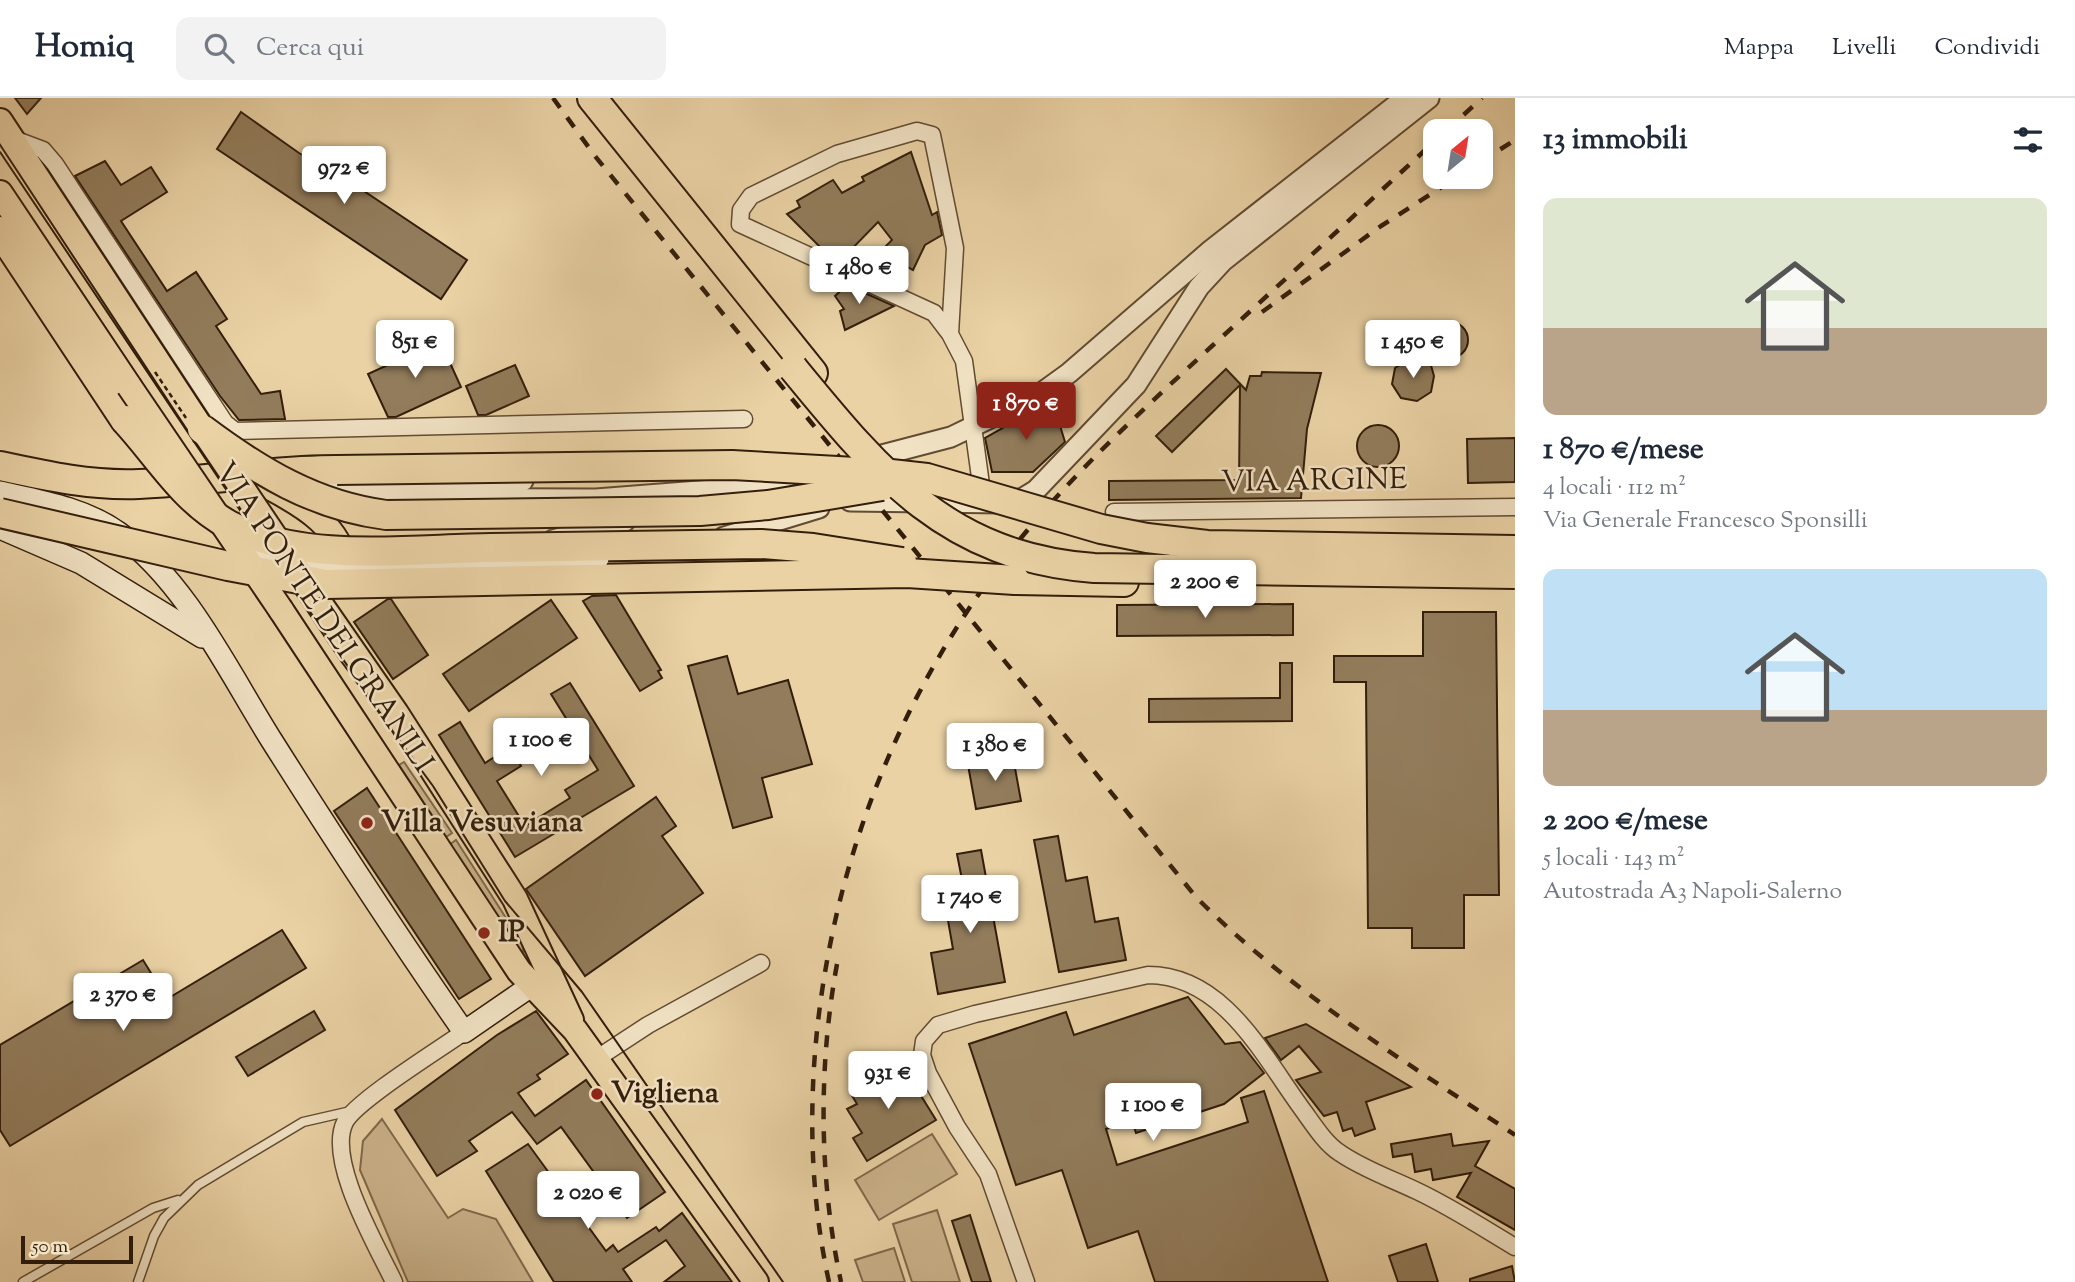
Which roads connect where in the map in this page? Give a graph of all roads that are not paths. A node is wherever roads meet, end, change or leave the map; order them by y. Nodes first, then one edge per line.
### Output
1 (576, 98) edge
2 (592, 98) edge
3 (1405, 98) edge
4 (1429, 98) edge
5 (6, 130) edge
6 (0, 193) edge
7 (0, 231) edge
8 (950, 334) junction
9 (803, 370) junction
10 (744, 419) dead end
11 (125, 421) junction
12 (975, 428) junction
13 (202, 429) junction
14 (0, 467) edge
15 (284, 470) junction
16 (240, 475) junction
17 (787, 476) junction
18 (0, 492) edge
19 (308, 494) junction
20 (978, 497) junction
21 (851, 501) junction
22 (50, 502) junction
23 (1515, 507) edge
24 (1114, 512) dead end
25 (0, 515) edge
26 (0, 528) edge
27 (1515, 550) edge
28 (1515, 564) edge
29 (323, 567) junction
30 (1515, 574) edge
31 (280, 577) junction
32 (348, 579) junction
33 (1015, 580) junction
34 (1515, 586) edge
35 (340, 632) junction
36 (210, 642) junction
37 (533, 935) junction
38 (761, 963) dead end
39 (530, 986) junction
40 (574, 1028) junction
41 (464, 1032) junction
42 (596, 1059) junction
43 (354, 1111) junction
44 (179, 1200) junction
45 (1515, 1247) edge
46 (23, 1282) edge
47 (138, 1282) edge
48 (393, 1282) edge
49 (756, 1282) edge
50 (1026, 1282) edge

1 - 9 highway
2 - 9 highway
3 - 12 street
4 - 20 street
5 - 10 street
5 - 13 main road, VIA PONTE DEI GRANILI
6 - 39 main road, VIA PONTE DEI GRANILI, bridge
7 - 11 highway
8 - 8 street
8 - 12 street
9 - 28 highway, bridge
9 - 30 highway, bridge
11 - 29 street, bridge
11 - 33 highway, bridge
12 - 17 street
12 - 20 street
13 - 19 highway, bridge
13 - 35 main road, VIA PONTE DEI GRANILI, bridge
14 - 16 highway
15 - 16 highway
15 - 17 street
15 - 20 highway, bridge
16 - 32 main road
17 - 19 street, bridge
18 - 22 main road
19 - 20 highway, bridge
20 - 21 street
20 - 27 highway, bridge
21 - 29 street, bridge
21 - 32 street
22 - 25 main road
22 - 36 main road
23 - 24 street, VIA ARGINE
25 - 31 highway, bridge
26 - 36 main road
29 - 31 street, bridge
31 - 33 highway, bridge
32 - 35 main road
33 - 34 highway
35 - 37 main road, VIA PONTE DEI GRANILI
36 - 41 main road
37 - 39 main road
37 - 40 main road, VIA PONTE DEI GRANILI
38 - 42 street
39 - 40 main road, VIA PONTE DEI GRANILI
39 - 41 main road
40 - 42 main road
41 - 43 street
42 - 49 main road
43 - 44 lane
43 - 48 street
44 - 46 lane
44 - 47 lane
45 - 50 street

